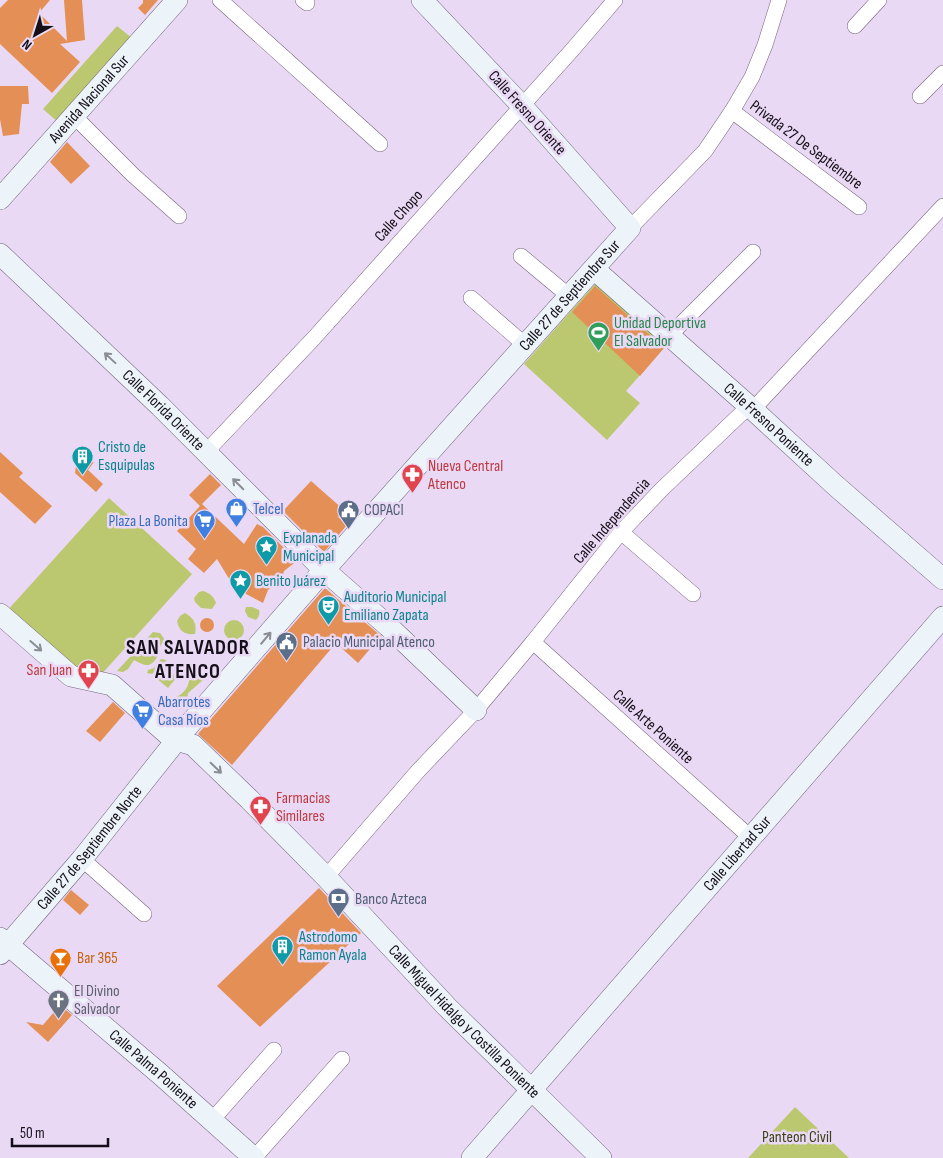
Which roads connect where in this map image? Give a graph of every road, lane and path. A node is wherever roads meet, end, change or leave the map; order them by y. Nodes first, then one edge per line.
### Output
1 (178, 0) edge
2 (220, 0) edge
3 (422, 0) edge
4 (615, 0) edge
5 (779, 0) edge
6 (879, 0) edge
7 (855, 26) dead end
8 (943, 73) edge
9 (920, 96) dead end
10 (522, 106) junction
11 (732, 111) junction
12 (74, 116) junction
13 (380, 144) dead end
14 (0, 199) edge
15 (943, 206) edge
16 (859, 207) dead end
17 (179, 216) dead end
18 (630, 228) junction
19 (753, 252) dead end
20 (0, 254) edge
21 (521, 256) dead end
22 (594, 268) junction
23 (569, 296) junction
24 (471, 298) dead end
25 (669, 336) junction
26 (525, 345) junction
27 (750, 407) junction
28 (206, 452) junction
29 (621, 532) junction
30 (324, 570) junction
31 (943, 579) edge
32 (693, 594) dead end
33 (0, 614) edge
34 (943, 617) edge
35 (533, 642) junction
36 (476, 710) junction
37 (177, 741) junction
38 (750, 837) junction
39 (82, 859) junction
40 (326, 877) junction
41 (144, 914) dead end
42 (3, 945) edge
43 (274, 1050) dead end
44 (342, 1059) dead end
45 (531, 1091) junction
46 (212, 1120) junction
47 (254, 1158) edge
48 (472, 1158) edge
49 (600, 1158) edge

1 - 12 street, Avenida Nacional Sur
2 - 13 street
3 - 10 street, Calle Fresno Oriente
4 - 10 street, Calle Chopo
5 - 11 street, Calle 27 de Septiembre Sur
6 - 7 street
8 - 9 street
10 - 18 street, Calle Fresno Oriente
10 - 28 street, Calle Chopo
11 - 16 street, Privada 27 De Septiembre
11 - 18 street, Calle 27 de Septiembre Sur
12 - 14 street, Avenida Nacional Sur
12 - 17 street
15 - 27 street, Calle Independencia
18 - 22 street, Calle 27 de Septiembre Sur
19 - 25 street
28 -> 20 street, Calle Florida Oriente
21 - 23 street
22 - 23 street, Calle 27 de Septiembre Sur
22 - 25 street, Calle Fresno Poniente
23 - 26 street, Calle 27 de Septiembre Sur
24 - 26 street
25 - 27 street, Calle Fresno Poniente
26 - 30 street, Calle 27 de Septiembre Sur
27 - 29 street, Calle Independencia
27 - 31 street, Calle Fresno Poniente
30 -> 28 street, Calle Florida Oriente
29 - 32 street
29 - 35 street, Calle Independencia
30 - 36 street, Calle Florida Oriente
37 -> 30 street, Calle 27 de Septiembre Sur
33 -> 37 street, Calle Miguel Hidalgo y Costilla Poniente
34 - 38 street, Calle Libertad Sur
35 - 36 street, Calle Independencia
35 - 38 street, Calle Arte Poniente
36 - 40 street, Calle Independencia
37 - 39 street, Calle 27 de Septiembre Norte
37 -> 40 street, Calle Miguel Hidalgo y Costilla Poniente
38 - 45 street, Calle Libertad Sur
39 - 41 street
39 - 42 street, Calle 27 de Septiembre Norte
40 - 45 street, Calle Miguel Hidalgo y Costilla Poniente
42 - 46 street, Calle Palma Poniente
43 - 46 street
44 - 47 street
45 - 48 street, Calle Libertad Sur
45 - 49 street, Calle Miguel Hidalgo y Costilla Poniente
46 - 47 street, Calle Palma Poniente

